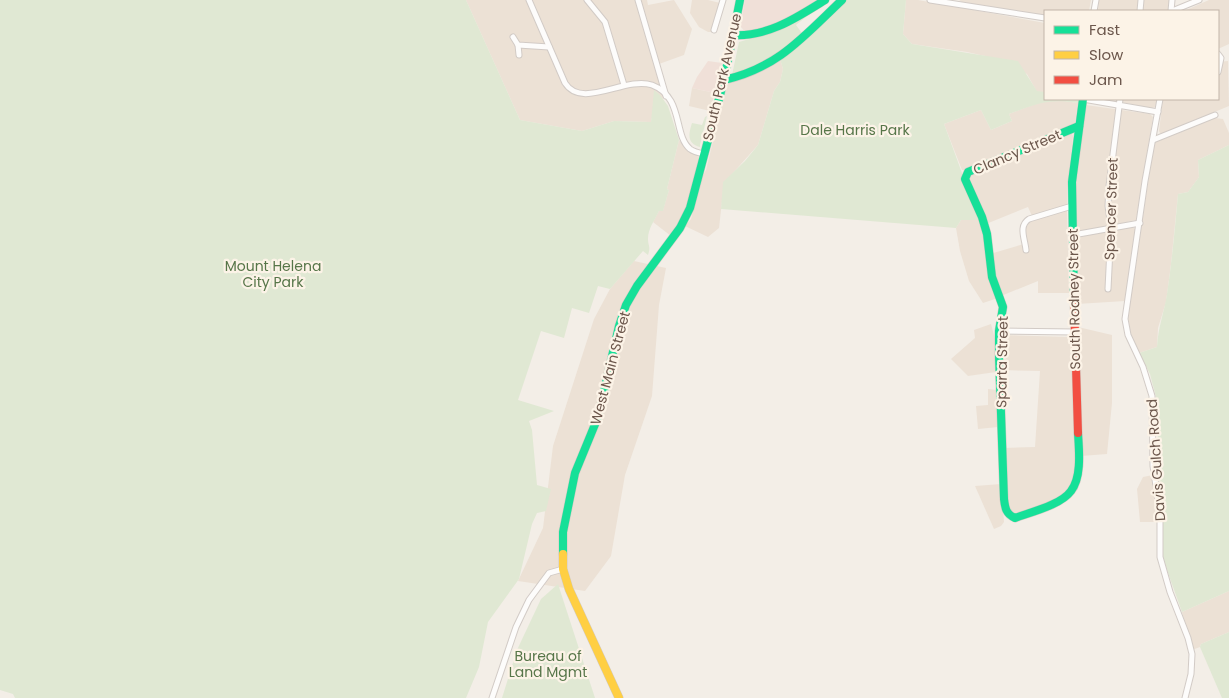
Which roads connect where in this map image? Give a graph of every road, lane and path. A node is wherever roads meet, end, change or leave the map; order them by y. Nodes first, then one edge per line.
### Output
1 (529, 0) edge
2 (588, 0) edge
3 (638, 0) edge
4 (721, 0) edge
5 (740, 0) edge
6 (826, 0) edge
7 (842, 0) edge
8 (930, 0) edge
9 (1199, 0) edge
10 (953, 2) edge
11 (1174, 10) edge
12 (1044, 18) edge
13 (714, 30) dead end
14 (733, 35) junction
15 (513, 37) dead end
16 (518, 45) junction
17 (549, 47) junction
18 (519, 55) dead end
19 (1219, 55) edge
20 (656, 66) junction
21 (1219, 67) edge
22 (724, 80) junction
23 (624, 85) junction
24 (652, 85) junction
25 (666, 96) junction
26 (1083, 100) edge
27 (1095, 100) edge
28 (1160, 100) edge
29 (1119, 102) edge
30 (1158, 112) junction
31 (1215, 115) dead end
32 (1079, 126) junction
33 (1153, 140) junction
34 (704, 154) junction
35 (967, 184) joint
36 (1072, 206) junction
37 (1140, 223) junction
38 (1111, 228) junction
39 (1073, 235) junction
40 (1026, 250) dead end
41 (1108, 289) dead end
42 (1000, 331) junction
43 (1075, 332) junction
44 (1067, 496) joint
45 (563, 569) junction
46 (492, 698) edge
47 (619, 698) edge
48 (1185, 698) edge

1 - 17 street
2 - 23 street
3 - 20 street
4 - 13 street
5 - 14 street, South Park Avenue
6 - 14 street
7 - 22 street
8 - 10 street
9 - 11 street
10 - 12 street
14 - 22 street, South Park Avenue
15 - 16 street
16 - 17 street
16 - 18 street
17 - 23 street
19 - 21 street
20 - 24 street
20 - 25 street
22 - 34 street, South Park Avenue
23 - 24 street
24 - 25 street
25 - 34 street
26 - 32 street, South Rodney Street
27 - 29 street
28 - 30 street, Davis Gulch Road
29 - 30 street
29 - 38 street, Spencer Street
30 - 33 street, Davis Gulch Road
31 - 33 street
32 - 35 street, Clancy Street
32 - 36 street, South Rodney Street
33 - 37 street, Davis Gulch Road
34 - 45 street, West Main Street
35 - 42 street, Sparta Street
36 - 39 street, South Rodney Street
36 - 40 street
37 - 38 street
37 - 48 street, Davis Gulch Road
38 - 39 street
38 - 41 street, Spencer Street
39 - 43 street, South Rodney Street
42 - 43 street
42 - 44 street, Sparta Street
43 - 44 street, South Rodney Street
45 - 46 street
45 - 47 street, West Main Street

